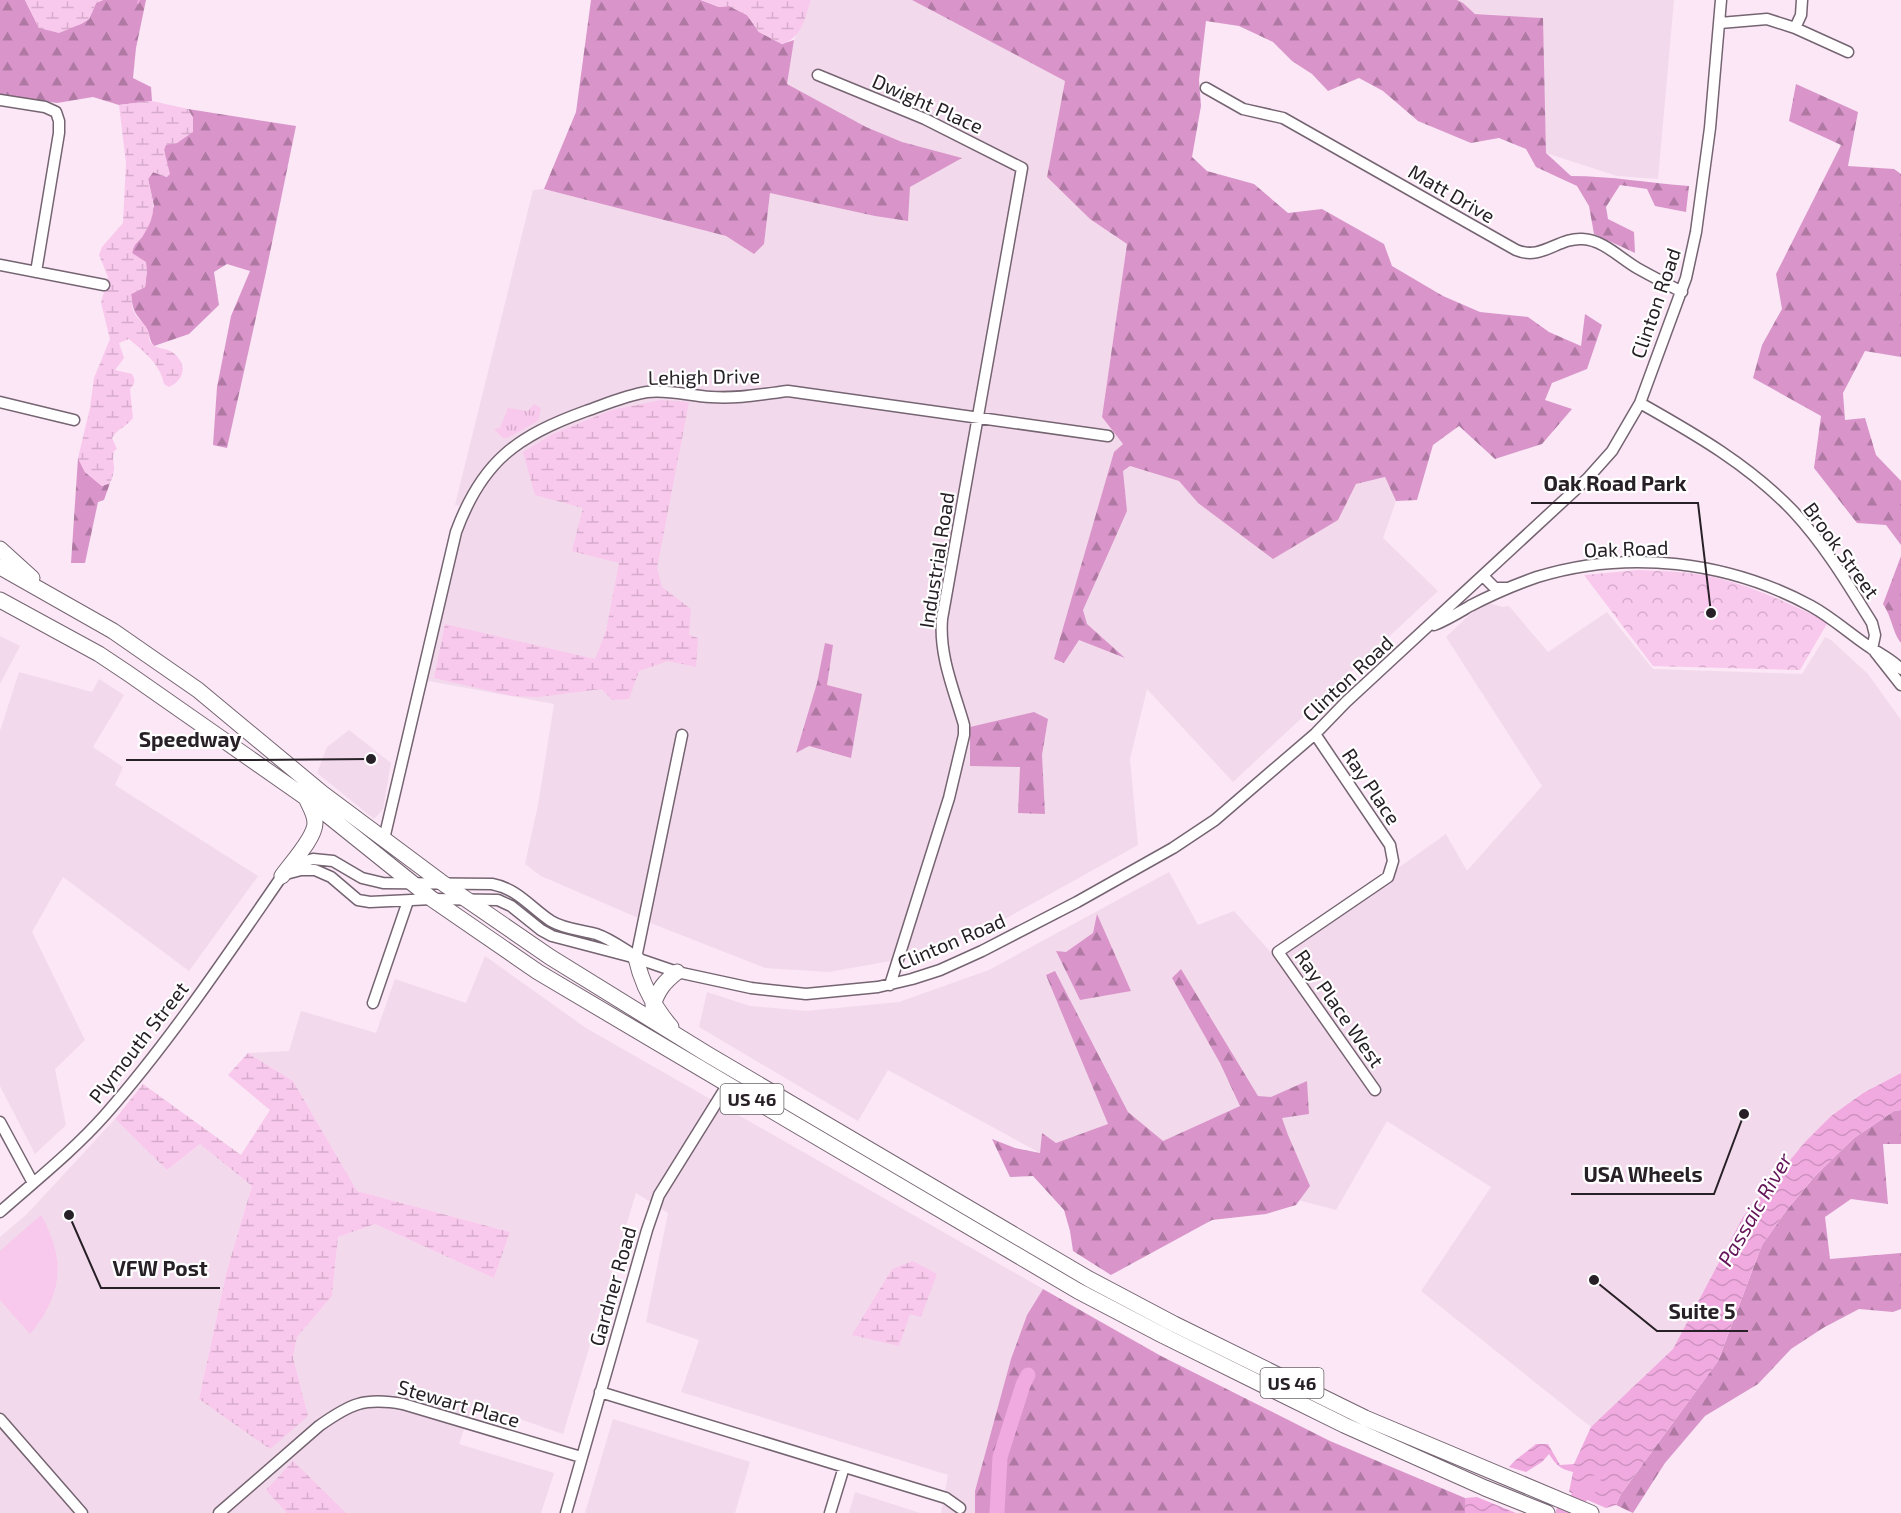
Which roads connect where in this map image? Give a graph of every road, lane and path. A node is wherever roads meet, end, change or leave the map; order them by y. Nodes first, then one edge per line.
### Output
1 (1721, 0) edge
2 (1802, 0) edge
3 (1720, 22) junction
4 (1795, 28) junction
5 (1848, 52) dead end
6 (818, 75) dead end
7 (1206, 88) dead end
8 (0, 100) edge
9 (1022, 168) joint
10 (0, 265) edge
11 (36, 272) junction
12 (104, 285) dead end
13 (1682, 292) junction
14 (0, 402) edge
15 (1640, 403) junction
16 (978, 418) junction
17 (74, 420) dead end
18 (1108, 436) dead end
19 (0, 549) edge
20 (0, 567) edge
21 (1483, 576) junction
22 (1507, 588) junction
23 (47, 593) junction
24 (0, 600) edge
25 (1428, 628) junction
26 (1872, 649) junction
27 (1901, 669) edge
28 (1901, 685) edge
29 (1315, 734) junction
30 (682, 735) dead end
31 (305, 797) junction
32 (384, 839) junction
33 (1393, 861) joint
34 (282, 876) junction
35 (414, 884) junction
36 (444, 884) junction
37 (432, 899) junction
38 (467, 900) junction
39 (408, 901) junction
40 (636, 958) junction
41 (677, 972) junction
42 (890, 985) junction
43 (373, 1003) dead end
44 (653, 1005) junction
45 (707, 1054) junction
46 (728, 1084) junction
47 (1375, 1090) dead end
48 (0, 1122) edge
49 (33, 1183) junction
50 (0, 1212) edge
51 (600, 1392) junction
52 (0, 1419) edge
53 (582, 1457) junction
54 (844, 1467) junction
55 (960, 1508) dead end
56 (82, 1513) edge
57 (219, 1513) edge
58 (566, 1513) edge
59 (830, 1513) edge
60 (1547, 1513) edge
61 (1591, 1513) edge

1 - 3 street, Clinton Road
2 - 4 street
3 - 4 street
3 - 13 street, Clinton Road
4 - 5 street
6 - 9 street, Dwight Place
7 - 13 street, Matt Drive
8 - 11 street
9 - 16 street, Industrial Road
10 - 11 street
11 - 12 street
13 - 15 street, Clinton Road
14 - 17 street
15 - 21 street, Clinton Road
15 - 26 street, Brook Street
16 - 18 street, Lehigh Drive
16 - 32 street, Lehigh Drive
16 - 42 street, Industrial Road
19 - 23 highway
20 - 23 highway, US 46
21 - 22 street
21 - 25 street, Clinton Road
22 - 25 street, Oak Road
22 - 26 street, Oak Road
23 - 32 highway, US 46
24 - 31 highway, US 46
25 - 29 street, Clinton Road
26 - 27 street, Oak Road
26 - 28 street, Oak Road
29 - 33 street, Ray Place
29 - 42 street, Clinton Road
30 - 40 street
31 - 34 highway
31 - 35 highway, US 46
32 - 36 highway, US 46
33 - 47 street, Ray Place West
34 - 35 street, Plymouth Street
34 - 39 street
34 - 49 street, Plymouth Street
35 - 36 street
35 - 37 highway, US 46
36 - 38 highway, US 46
36 - 40 street
37 - 38 street
37 - 39 street
37 - 46 highway, US 46
38 - 40 street
38 - 45 highway, US 46
39 - 43 street
40 - 41 street, Clinton Road
40 - 44 highway
41 - 42 street, Clinton Road
41 - 44 highway
44 - 45 highway
45 - 61 highway, US 46
46 - 51 street, Gardner Road
46 - 60 highway, US 46
48 - 49 street
49 - 50 street, Plymouth Street
51 - 53 street, Gardner Road
51 - 54 street
52 - 56 street
53 - 57 street, Stewart Place
53 - 58 street, Gardner Road
54 - 55 street
54 - 59 street

